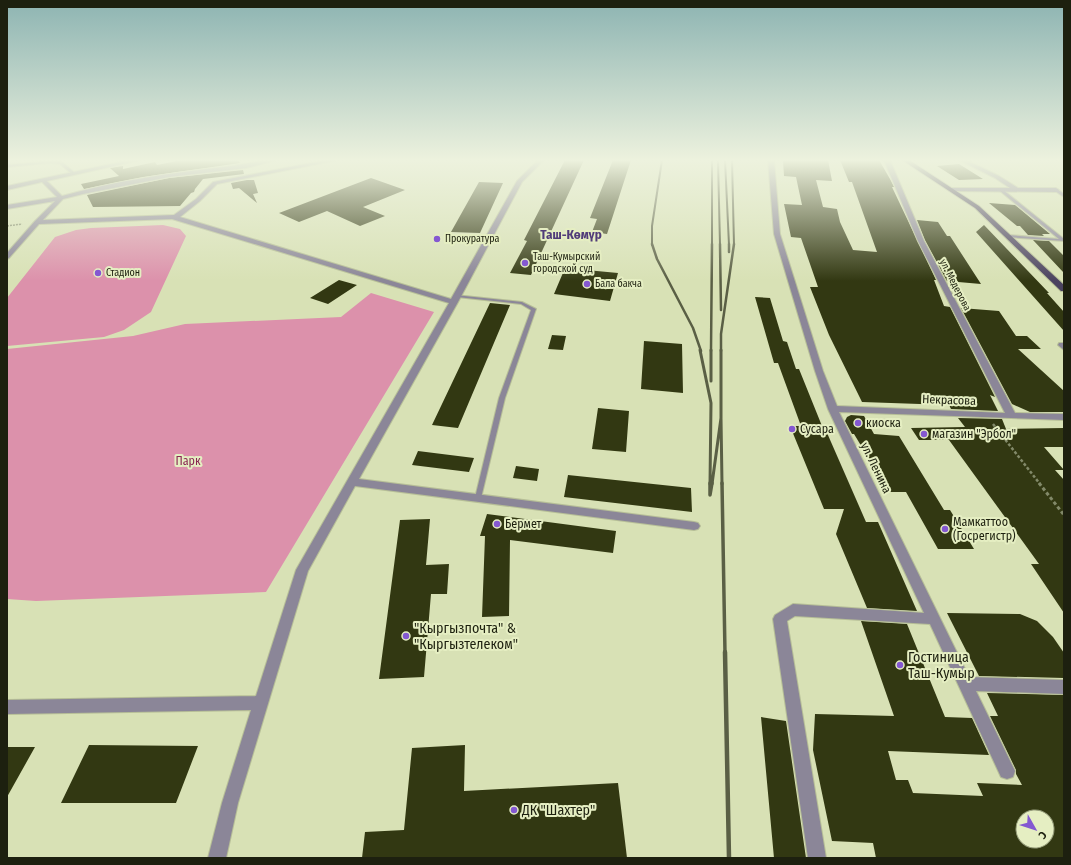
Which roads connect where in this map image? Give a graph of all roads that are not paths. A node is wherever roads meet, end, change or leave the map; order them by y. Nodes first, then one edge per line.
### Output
1 (48, 200) edge
2 (60, 200) edge
3 (198, 200) edge
4 (509, 200) edge
5 (774, 200) edge
6 (904, 200) edge
7 (968, 200) edge
8 (1014, 200) edge
9 (7, 207) edge
10 (175, 218) junction
11 (37, 222) junction
12 (1008, 236) junction
13 (1063, 240) edge
14 (7, 257) edge
15 (1064, 289) edge
16 (455, 299) junction
17 (833, 409) junction
18 (1012, 416) junction
19 (1064, 417) edge
20 (352, 482) junction
21 (478, 498) junction
22 (694, 526) dead end
23 (935, 619) junction
24 (966, 684) junction
25 (1064, 687) edge
26 (261, 703) junction
27 (7, 707) edge
28 (1007, 771) dead end
29 (217, 858) edge
30 (816, 858) edge

1 - 9 street
2 - 11 street
3 - 10 street
4 - 16 street
5 - 17 street, ул. Ленина
6 - 18 street, ул. Медерова
7 - 12 main road
8 - 13 lane
10 - 11 street
10 - 16 street
11 - 14 street
12 - 13 lane
12 - 15 main road
16 - 20 street
16 - 21 lane
17 - 18 street, Некрасова
17 - 23 street, ул. Ленина
18 - 19 street, Некрасова
20 - 21 street
20 - 26 street
21 - 22 street
23 - 24 street, ул. Ленина
23 - 30 street
24 - 25 street
24 - 28 street, ул. Ленина
26 - 27 street
26 - 29 street

